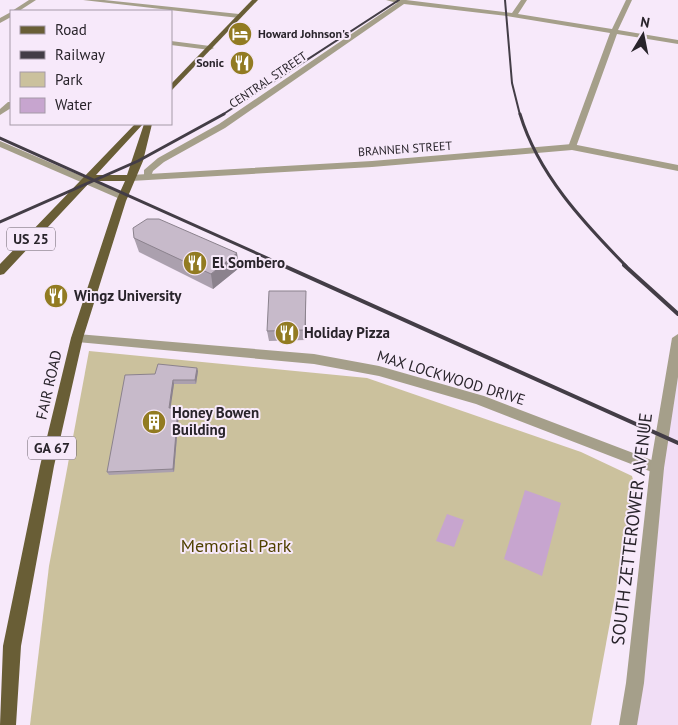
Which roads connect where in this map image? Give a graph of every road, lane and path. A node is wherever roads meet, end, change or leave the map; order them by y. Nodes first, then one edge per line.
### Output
1 (32, 0) edge
2 (86, 0) edge
3 (141, 0) edge
4 (255, 0) edge
5 (390, 0) edge
6 (524, 0) edge
7 (629, 0) edge
8 (404, 1) junction
9 (134, 5) junction
10 (17, 10) edge
11 (128, 10) edge
12 (514, 15) junction
13 (239, 16) junction
14 (614, 32) junction
15 (678, 42) edge
16 (172, 43) edge
17 (210, 48) junction
18 (172, 88) edge
19 (10, 105) edge
20 (0, 114) edge
21 (138, 125) edge
22 (148, 125) edge
23 (0, 144) edge
24 (572, 147) junction
25 (678, 168) edge
26 (147, 177) junction
27 (131, 178) junction
28 (86, 179) junction
29 (123, 197) junction
30 (0, 272) edge
31 (77, 338) junction
32 (678, 338) edge
33 (657, 468) junction
34 (6, 646) edge
35 (7, 725) edge
36 (628, 725) edge

1 - 10 street
2 - 9 street
3 - 9 street
4 - 13 main road
5 - 8 street
6 - 12 street
7 - 14 street
8 - 12 street
8 - 26 street, CENTRAL STREET
9 - 11 street
9 - 13 street
12 - 14 street
13 - 17 main road
14 - 15 street
14 - 24 street
16 - 17 street
17 - 18 main road
19 - 20 street
21 - 28 main road, US 25
22 - 27 main road, GA 67
23 - 28 street
24 - 25 street, BRANNEN STREET
24 - 26 street, BRANNEN STREET
26 - 27 street, BRANNEN STREET
27 - 28 main road
27 - 29 main road, FAIR ROAD / GA 67
28 - 29 street
28 - 30 main road, US 25
29 - 31 main road, FAIR ROAD / GA 67
31 - 33 street, MAX LOCKWOOD DRIVE
31 - 34 main road, FAIR ROAD / GA 67
32 - 33 street, SOUTH ZETTEROWER AVENUE
33 - 36 street, SOUTH ZETTEROWER AVENUE
34 - 35 main road, FAIR ROAD / GA 67

